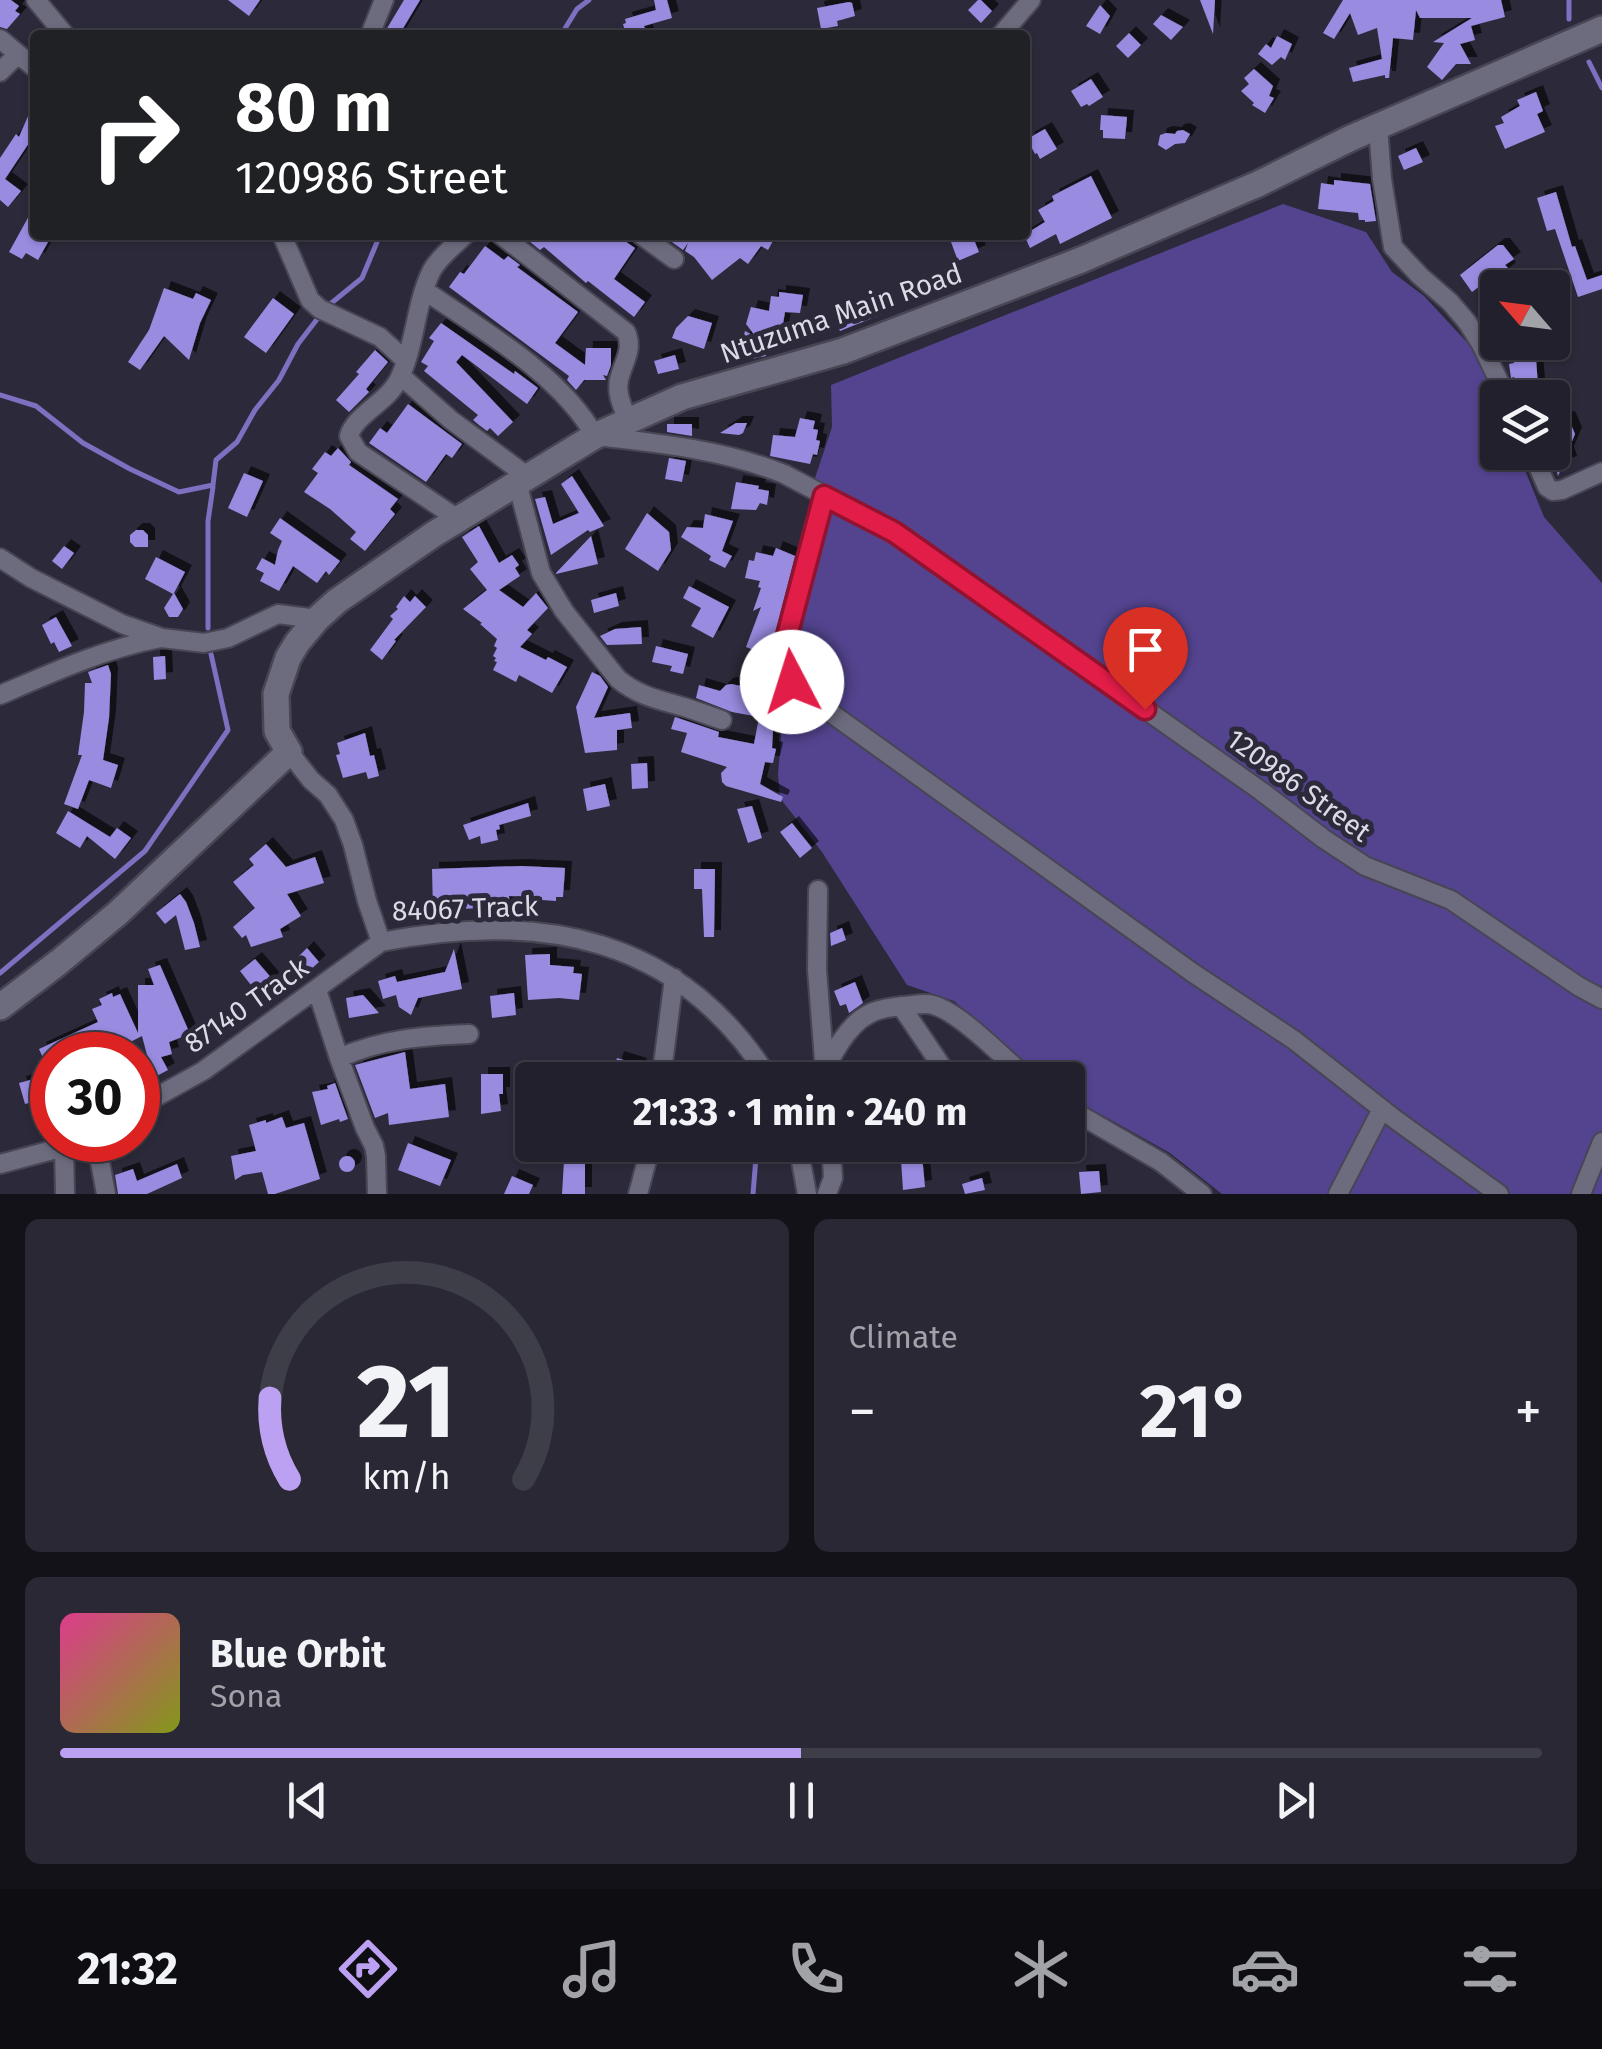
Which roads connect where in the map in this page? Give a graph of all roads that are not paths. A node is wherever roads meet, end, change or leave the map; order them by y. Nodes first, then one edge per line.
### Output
1 (36, 0) edge
2 (384, 0) edge
3 (1031, 0) edge
4 (61, 30) edge
5 (372, 30) edge
6 (1004, 30) edge
7 (1582, 37) edge
8 (0, 39) edge
9 (18, 54) junction
10 (30, 64) edge
11 (0, 72) edge
12 (1378, 127) junction
13 (284, 240) edge
14 (459, 240) edge
15 (507, 240) edge
16 (648, 240) edge
17 (674, 259) dead end
18 (424, 290) junction
19 (403, 369) junction
20 (1498, 380) edge
21 (628, 420) junction
22 (595, 436) junction
23 (1540, 470) edge
24 (1602, 472) edge
25 (522, 479) junction
26 (824, 496) junction
27 (458, 519) junction
28 (0, 558) edge
29 (317, 619) junction
30 (162, 638) junction
31 (0, 695) edge
32 (722, 720) dead end
33 (289, 752) junction
34 (818, 890) dead end
35 (381, 942) junction
36 (674, 978) junction
37 (317, 990) junction
38 (1602, 999) edge
39 (901, 1006) junction
40 (0, 1007) edge
41 (469, 1034) dead end
42 (339, 1058) junction
43 (663, 1062) edge
44 (758, 1062) edge
45 (824, 1062) edge
46 (832, 1062) edge
47 (939, 1062) edge
48 (1009, 1062) edge
49 (160, 1094) edge
50 (1382, 1109) junction
51 (1085, 1118) edge
52 (1602, 1142) edge
53 (30, 1155) edge
54 (68, 1162) edge
55 (100, 1162) edge
56 (646, 1162) edge
57 (801, 1162) edge
58 (832, 1162) edge
59 (0, 1164) edge
60 (65, 1194) edge
61 (106, 1194) edge
62 (377, 1194) edge
63 (638, 1194) edge
64 (808, 1194) edge
65 (826, 1194) edge
66 (1202, 1194) edge
67 (1338, 1194) edge
68 (1499, 1194) edge
69 (1581, 1194) edge

1 - 4 street
2 - 5 street
3 - 6 street
7 - 12 main road, Ntuzuma Main Road
8 - 9 street
9 - 10 street
9 - 11 street
12 - 20 street
12 - 21 main road, Ntuzuma Main Road
13 - 19 street
14 - 18 street
15 - 21 street
16 - 17 street
18 - 19 street
18 - 22 street
19 - 25 street
19 - 27 street
21 - 22 main road, Ntuzuma Main Road
22 - 25 main road, Ntuzuma Main Road
22 - 26 street, 120986 Street
23 - 24 street
25 - 27 main road, Ntuzuma Main Road
25 - 32 street
26 - 38 street, 120986 Street
26 - 50 street
27 - 29 main road, Ntuzuma Main Road
28 - 30 street
29 - 30 street
29 - 33 main road, Ntuzuma Main Road
30 - 31 street
33 - 35 street, 84067 Track
33 - 40 main road
34 - 45 street
35 - 36 street, 84067 Track
35 - 37 street, 87140 Track
36 - 43 street
36 - 44 street, 84067 Track
37 - 42 street
37 - 49 street, 87140 Track
39 - 46 street
39 - 47 street
39 - 48 street
41 - 42 street
42 - 62 street
50 - 67 street
50 - 68 street
51 - 66 street
52 - 69 street
53 - 59 street
54 - 60 street
55 - 61 street
56 - 63 street
57 - 64 street
58 - 65 street

